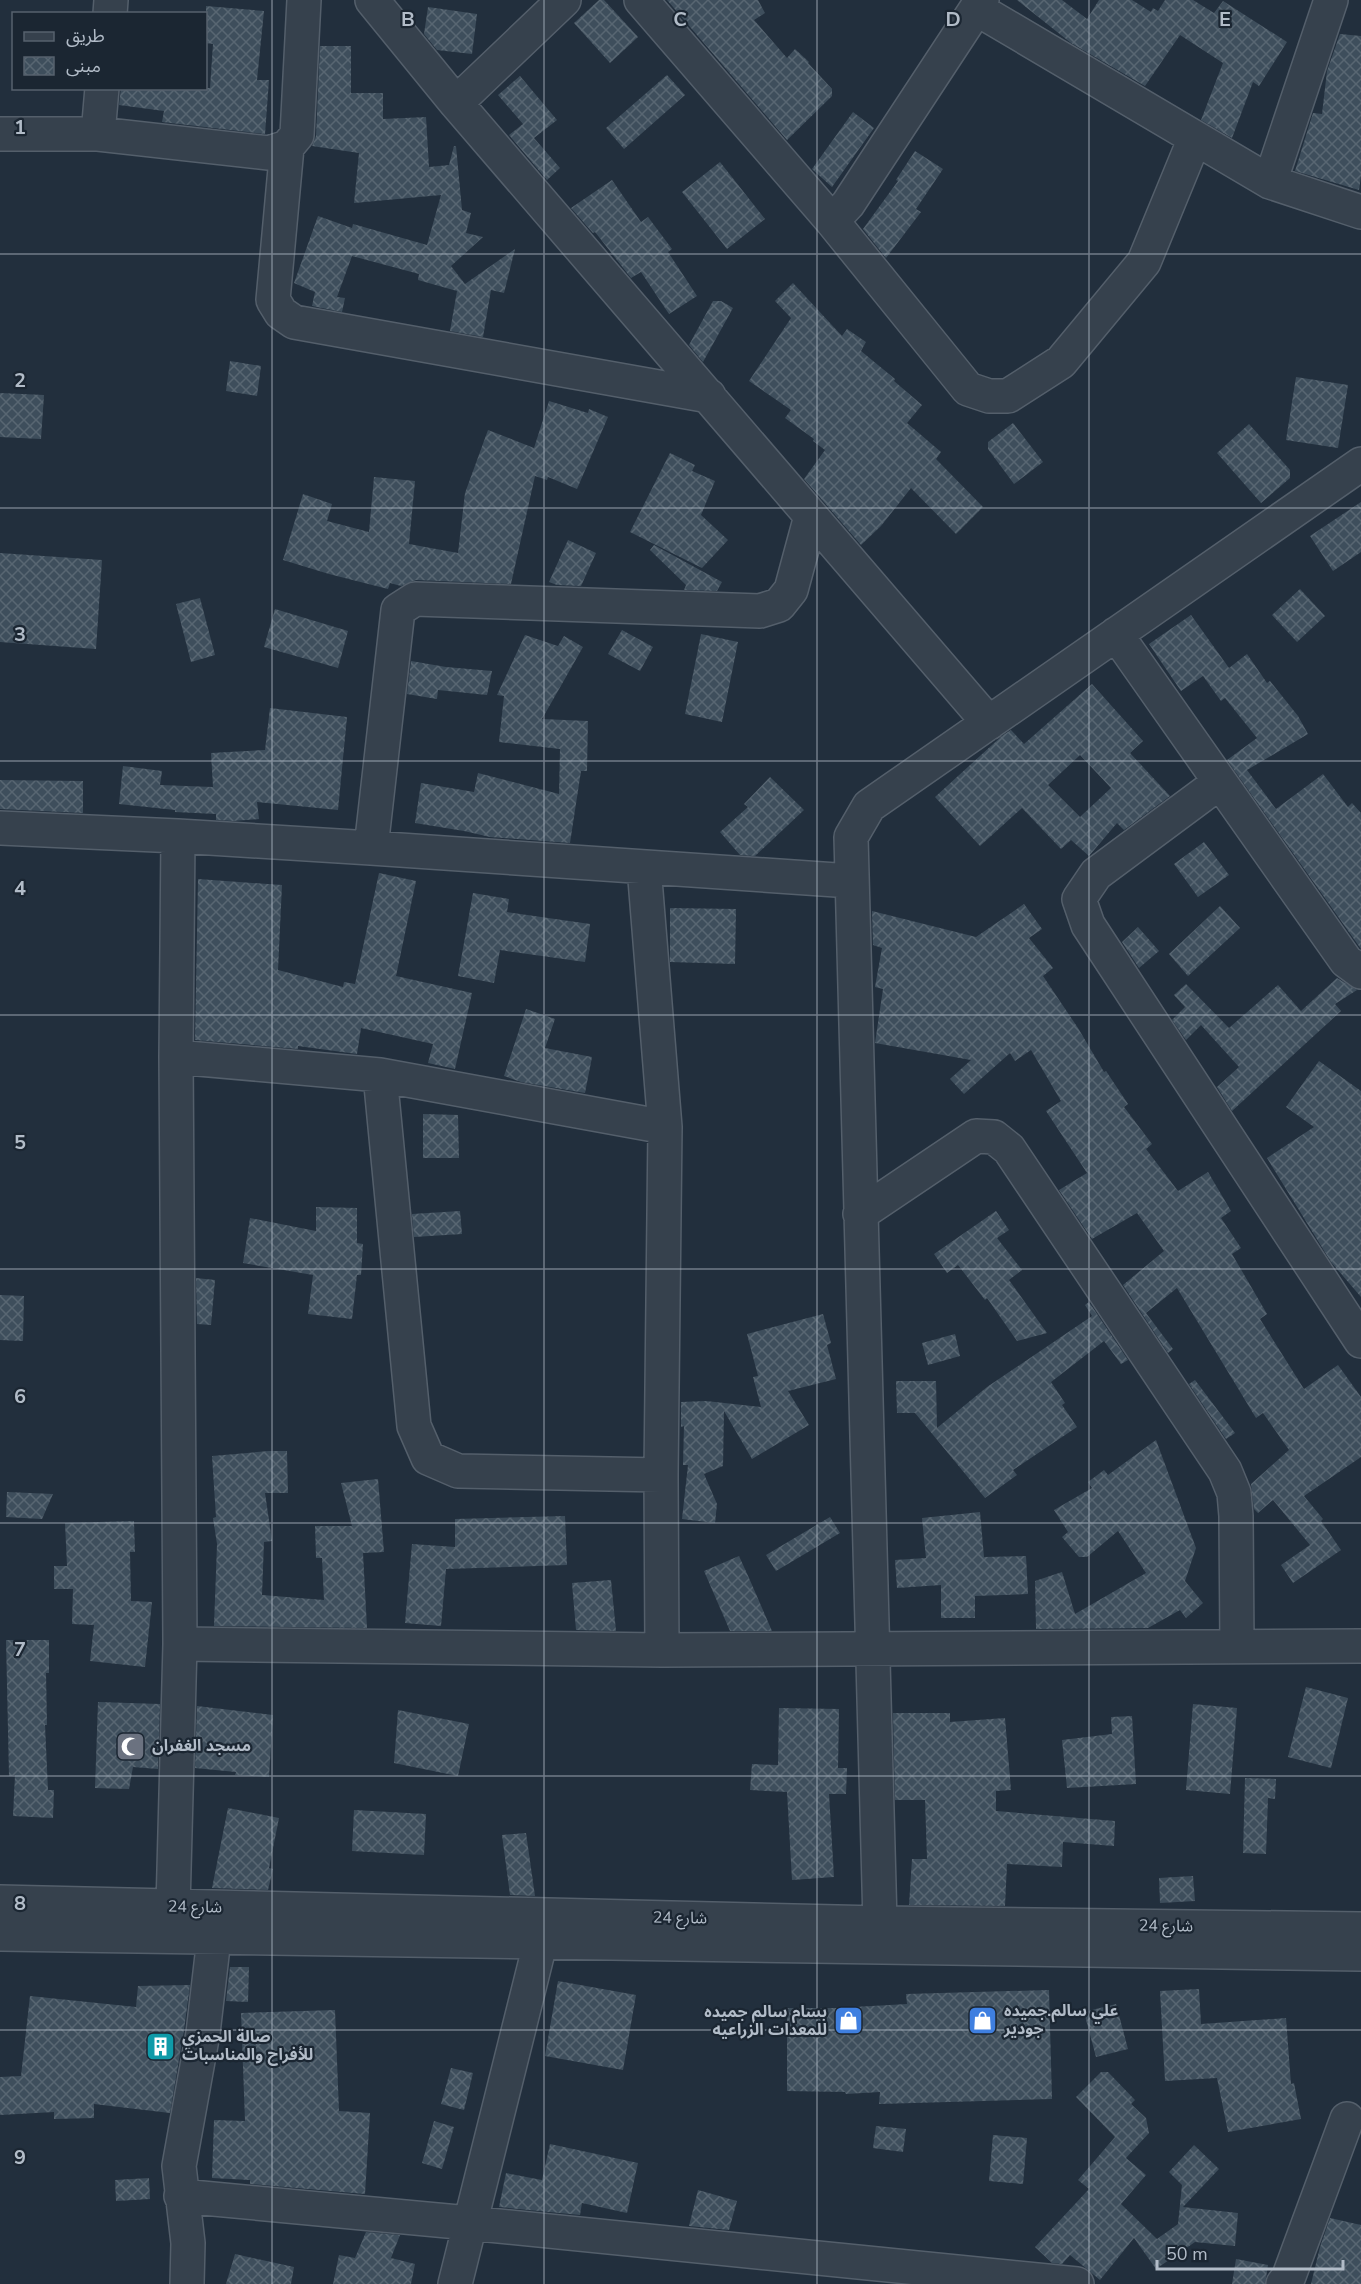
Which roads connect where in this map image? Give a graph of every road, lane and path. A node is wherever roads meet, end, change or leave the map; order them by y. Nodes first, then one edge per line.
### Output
1 (304, 0) edge
2 (372, 0) edge
3 (564, 0) edge
4 (641, 0) edge
5 (1331, 0) edge
6 (980, 4) edge
7 (102, 90) edge
8 (456, 103) junction
9 (0, 134) edge
10 (98, 134) junction
11 (1195, 138) junction
12 (287, 147) junction
13 (1269, 182) junction
14 (1361, 212) edge
15 (832, 221) junction
16 (709, 396) junction
17 (1361, 464) edge
18 (811, 516) junction
19 (1116, 634) junction
20 (989, 723) junction
21 (1220, 782) junction
22 (0, 828) edge
23 (178, 836) junction
24 (371, 848) junction
25 (644, 867) junction
26 (851, 881) junction
27 (1361, 972) edge
28 (176, 1057) junction
29 (380, 1075) junction
30 (665, 1127) junction
31 (860, 1214) junction
32 (1361, 1341) edge
33 (661, 1475) junction
34 (180, 1644) junction
35 (1237, 1646) junction
36 (1361, 1646) edge
37 (662, 1650) junction
38 (872, 1650) junction
39 (0, 1902) edge
40 (173, 1907) junction
41 (880, 1923) junction
42 (1361, 1929) edge
43 (545, 1930) junction
44 (0, 1934) edge
45 (214, 1938) junction
46 (1361, 1954) edge
47 (1347, 2119) dead end
48 (182, 2196) junction
49 (469, 2223) junction
50 (187, 2284) edge
51 (455, 2284) edge
52 (1077, 2284) edge
53 (1283, 2284) edge

1 - 12 street
2 - 8 street
3 - 8 street
4 - 15 street
5 - 13 street
6 - 11 street
6 - 15 street
7 - 10 street
8 - 16 street
9 - 10 street
10 - 12 street
11 - 13 street
11 - 15 street
12 - 16 street
13 - 14 street
16 - 18 street
17 - 19 street
18 - 20 street
18 - 24 street
19 - 20 street
19 - 21 street
20 - 26 street
21 - 27 street
21 - 32 street
22 - 23 street
23 - 24 street
23 - 28 street
24 - 25 street
25 - 26 street
25 - 30 street
26 - 31 street
28 - 29 street
28 - 34 street
29 - 30 street
29 - 33 street
30 - 33 street
31 - 35 street
31 - 38 street
33 - 37 street
34 - 37 street
34 - 40 street
35 - 36 street
35 - 38 street
37 - 38 street
38 - 41 street
39 - 40 street, شارع 24
40 - 43 street, شارع 24
41 - 42 street, شارع 24
41 - 43 street, شارع 24
43 - 45 street, شارع 24
43 - 46 street, شارع 24
43 - 49 street
44 - 45 street, شارع 24
45 - 48 street
47 - 53 street
48 - 49 street
48 - 50 street
49 - 51 street
49 - 52 street

